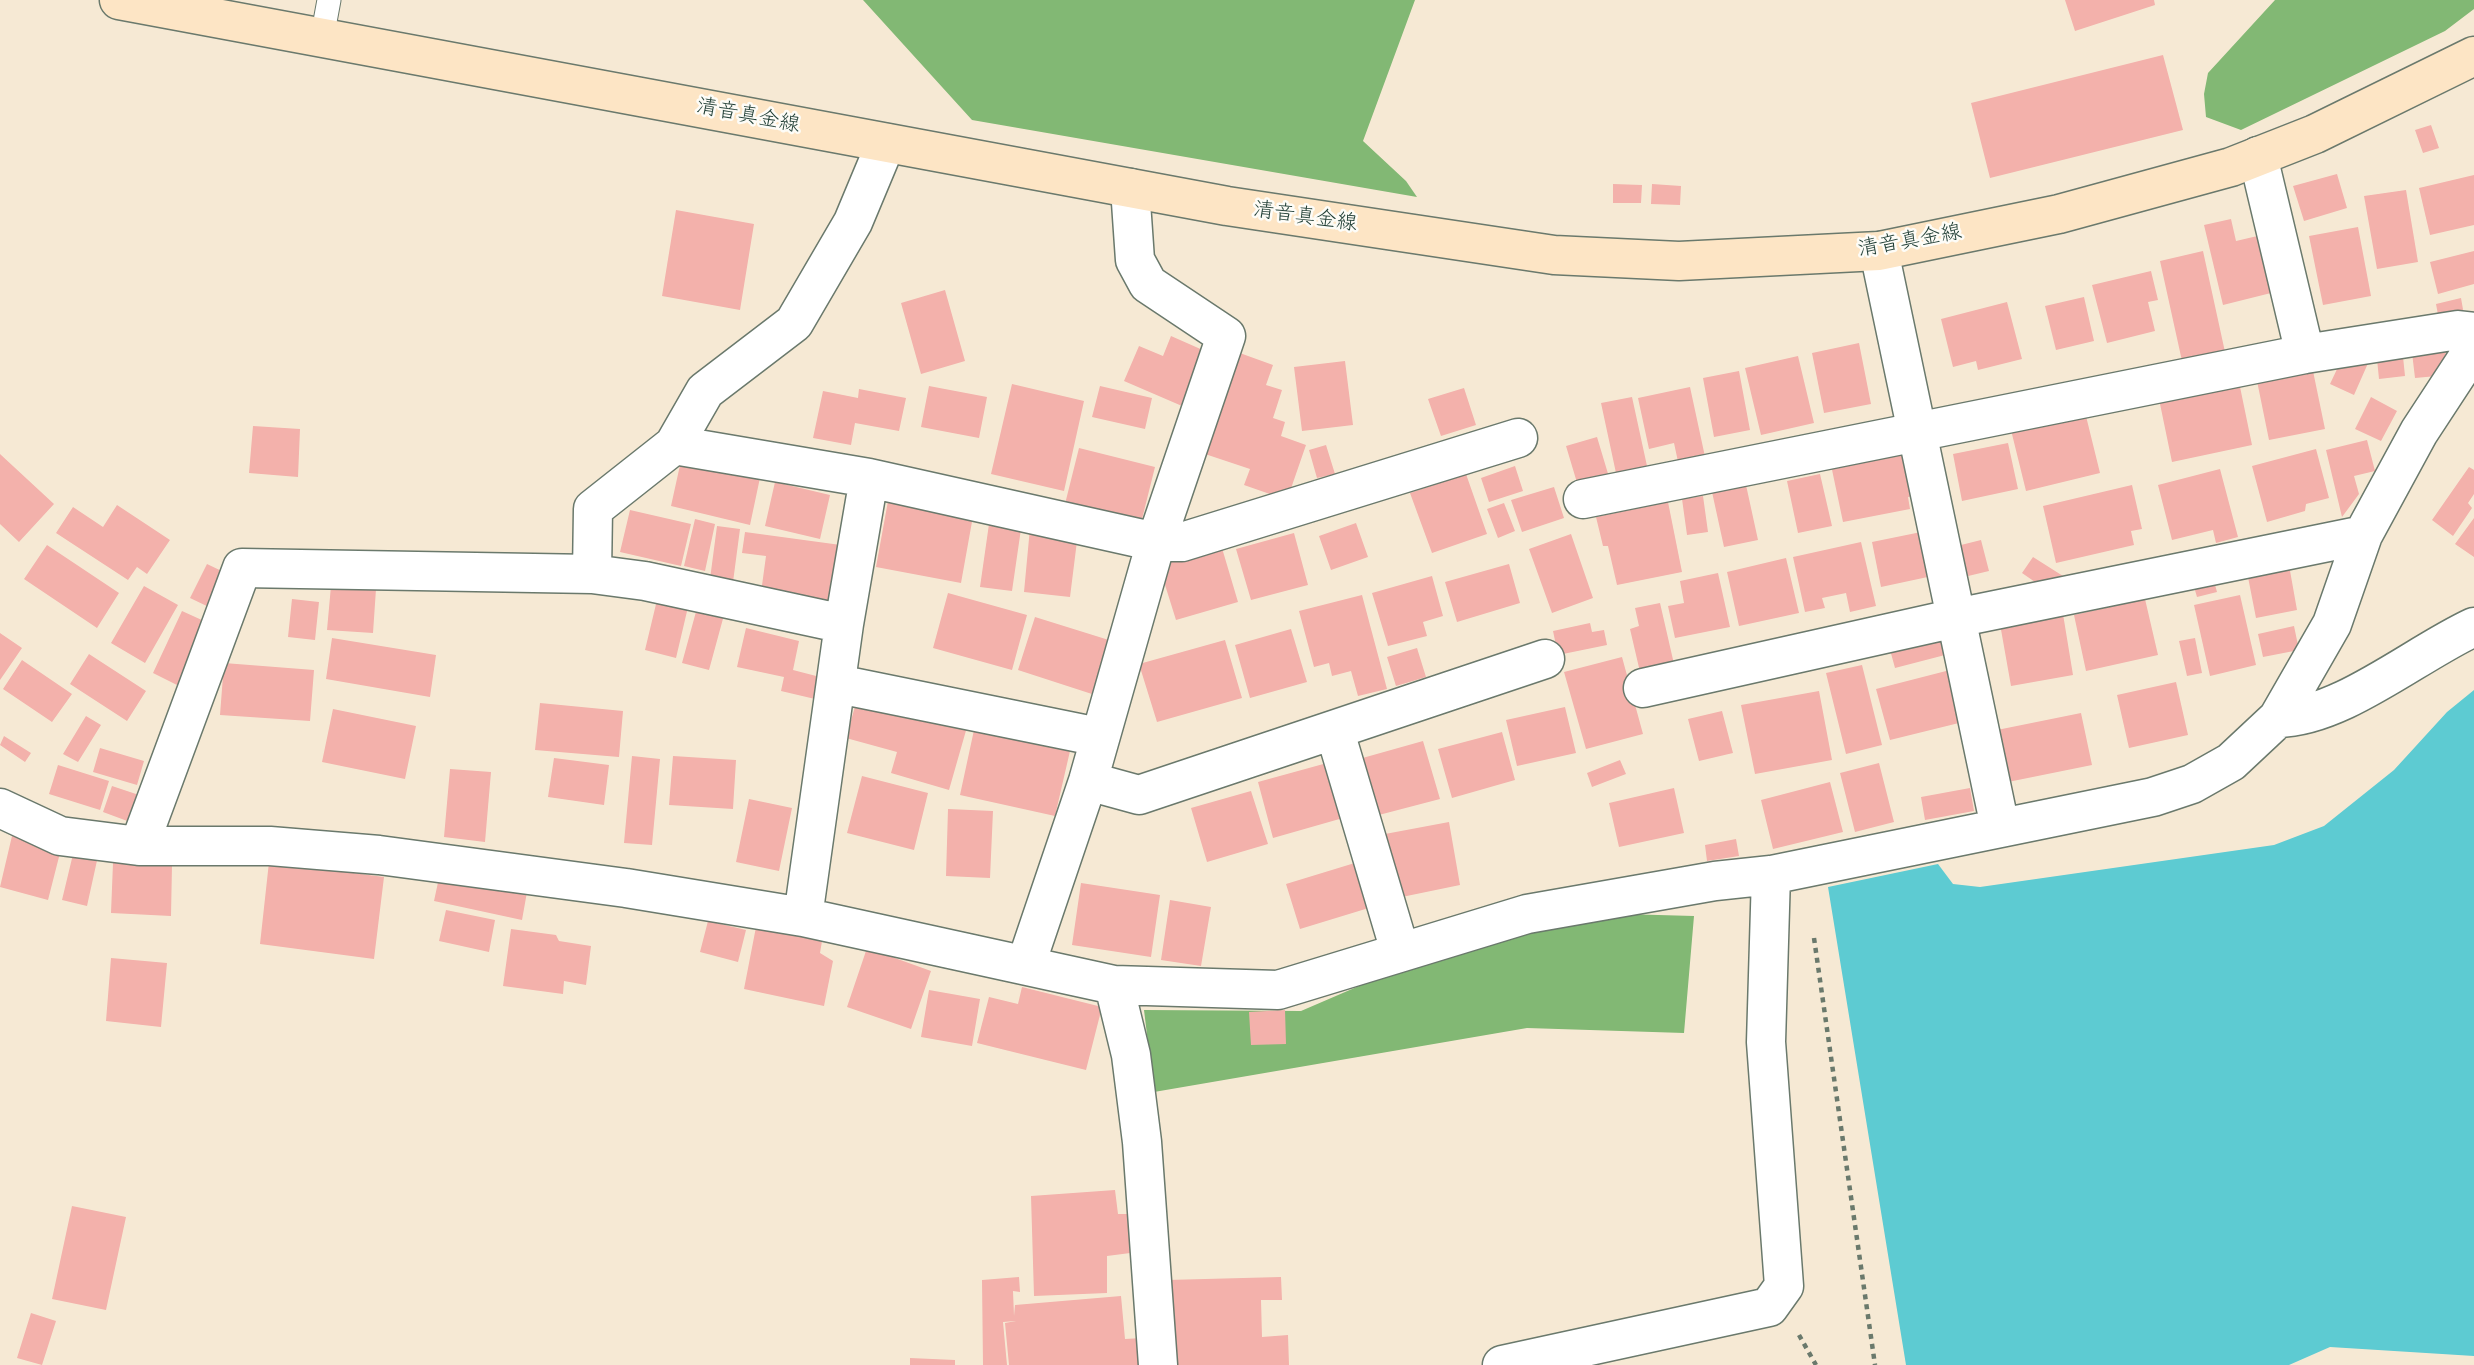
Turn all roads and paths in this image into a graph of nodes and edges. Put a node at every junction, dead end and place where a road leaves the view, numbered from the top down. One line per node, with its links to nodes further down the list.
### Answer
1 (119, 0): 3 (main road, 清音真金線)
2 (329, 0): 3 (lane)
3 (322, 38): 5 (main road, 清音真金線)
4 (2474, 56): 6 (main road, 清音真金線)
5 (886, 143): 7 (main road, 清音真金線); 14 (street)
6 (2258, 156): 8 (main road, 清音真金線); 11 (street)
7 (1129, 188): 8 (main road, 清音真金線); 18 (street)
8 (1879, 251): 12 (street)
9 (2474, 332): 11 (street)
10 (2474, 348): 17 (street)
11 (2305, 354): 12 (street)
12 (1917, 431): 16 (street); 20 (street)
13 (1518, 438): 18 (street)
14 (674, 445): 15 (street); 19 (street)
15 (869, 478): 18 (street); 21 (street)
16 (1583, 499)
17 (2363, 535): 20 (street); 26 (street)
18 (1156, 542): 28 (street)
19 (592, 574): 21 (street); 32 (street)
20 (1956, 618): 25 (street); 31 (street)
21 (844, 624): 24 (street)
22 (2474, 628): 26 (street)
23 (1545, 659): 27 (street)
24 (838, 684): 28 (street); 34 (street)
25 (1643, 688)
26 (2278, 718): 31 (street)
27 (1335, 732): 29 (street); 36 (street)
28 (1099, 737): 29 (street)
29 (1087, 781): 37 (street)
30 (0, 808): 32 (street)
31 (2000, 828): 33 (street)
32 (139, 846): 34 (street)
33 (1771, 875): 36 (street); 41 (street)
34 (803, 917): 37 (street)
35 (1813, 937): 43 (path)
36 (1400, 951): 38 (street)
37 (1026, 964): 38 (street)
38 (1114, 985): 40 (street)
39 (1794, 1326): 42 (path)
40 (1158, 1365)
41 (1502, 1365)
42 (1816, 1365)
43 (1875, 1365)

